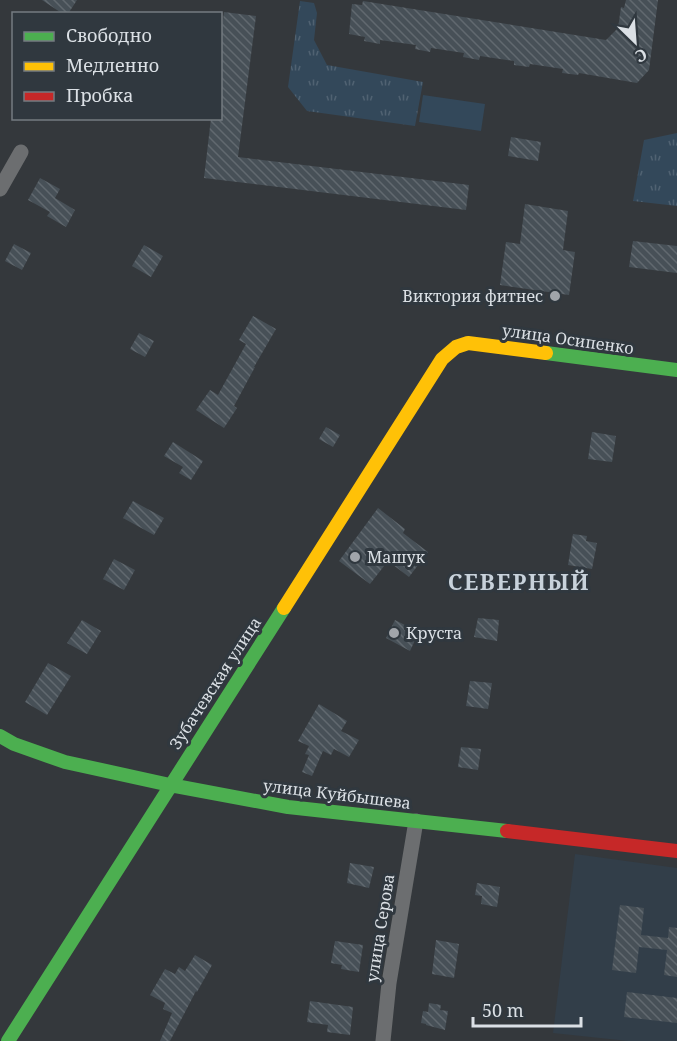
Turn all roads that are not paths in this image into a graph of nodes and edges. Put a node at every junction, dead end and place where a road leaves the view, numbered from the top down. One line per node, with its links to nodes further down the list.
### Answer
1 (21, 152): 2 (street)
2 (0, 189)
3 (454, 347): 4 (street, улица Осипенко); 6 (street, Зубачевская улица)
4 (677, 370)
5 (0, 736): 6 (street, улица Куйбышева)
6 (170, 785): 7 (street, улица Куйбышева); 9 (street, Зубачевская улица)
7 (416, 821): 8 (street, улица Куйбышева); 10 (street, улица Серова)
8 (677, 851)
9 (8, 1041)
10 (383, 1041)

